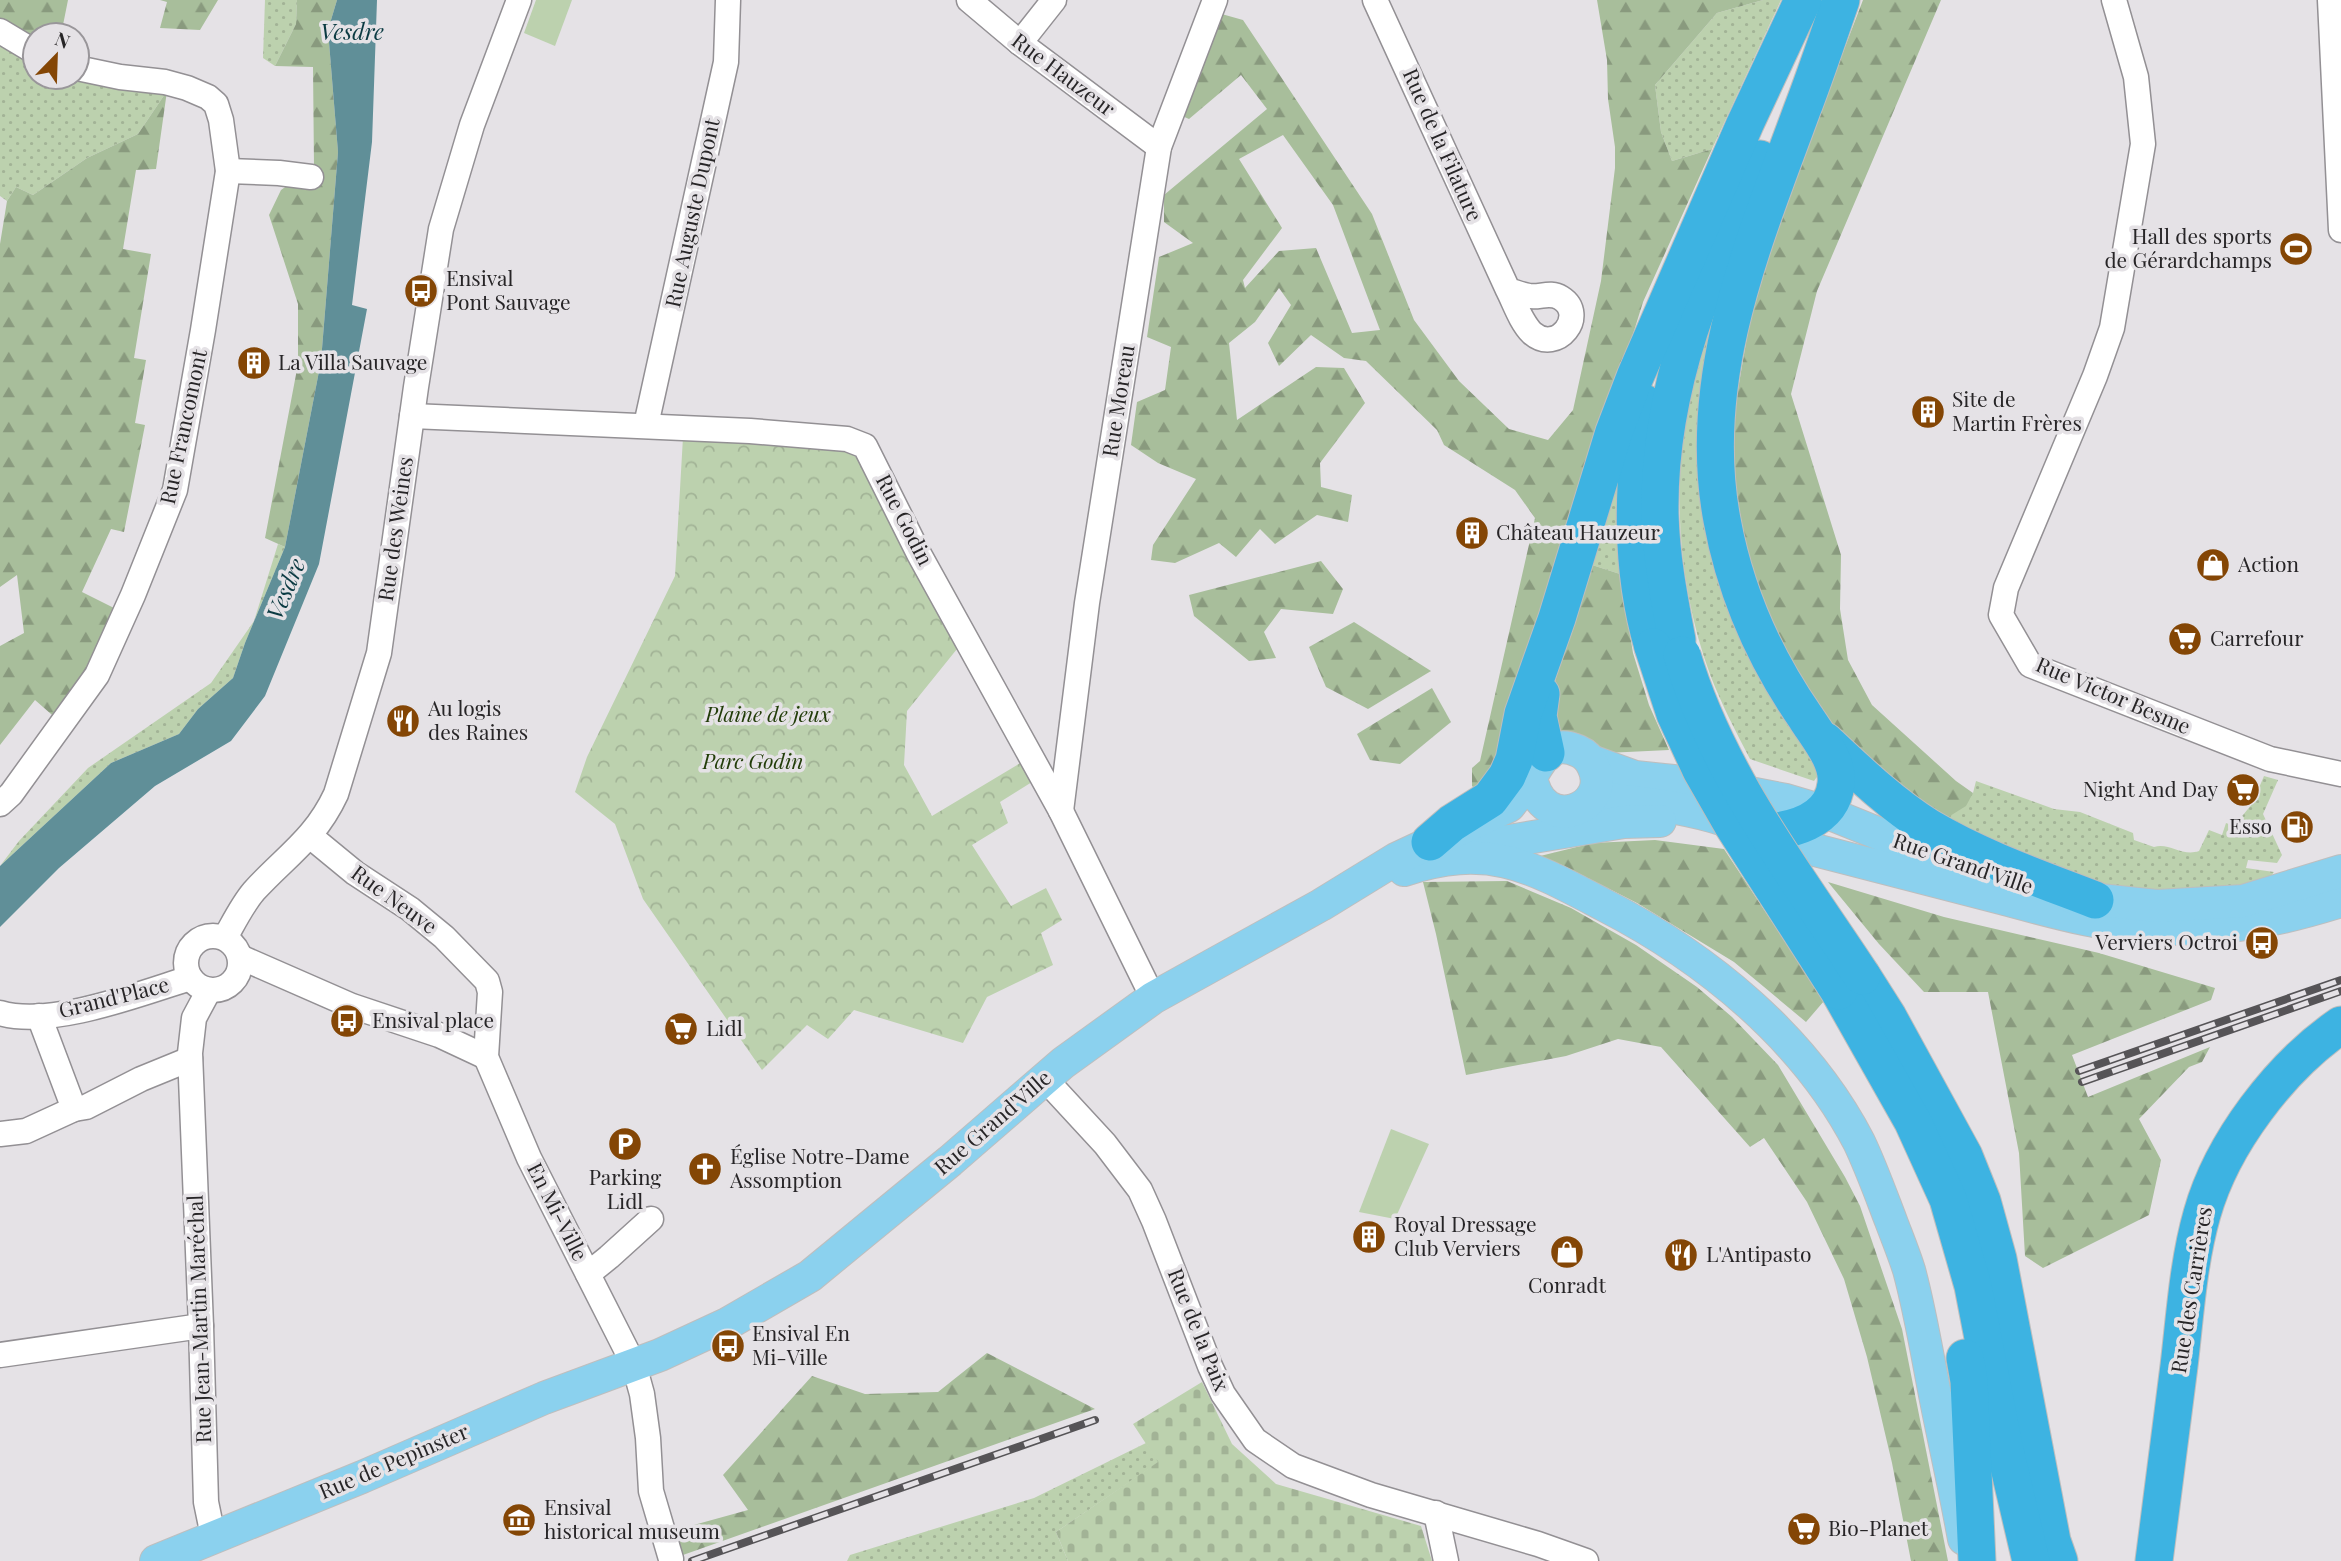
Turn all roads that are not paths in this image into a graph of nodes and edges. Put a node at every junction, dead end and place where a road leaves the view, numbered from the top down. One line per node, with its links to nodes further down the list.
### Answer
1 (519, 0): 22 (street, Rue des Weines)
2 (728, 0): 23 (street, Rue Auguste Dupont)
3 (969, 0): 13 (street, Rue Hauzeur)
4 (1054, 0): 13 (street)
5 (1215, 0): 16 (street, Rue Moreau)
6 (1376, 0): 20 (street, Rue de la Filature)
7 (1803, 0): 21 (highway)
8 (1834, 0): 25 (highway)
9 (1841, 0): 26 (highway)
10 (2114, 0): 29 (street, Rue Victor Besme)
11 (2330, 0): 19 (street)
12 (0, 32): 14 (street)
13 (1020, 43): 16 (street, Rue Hauzeur)
14 (21, 44)
15 (91, 71): 17 (street, Rue Francomont)
16 (1159, 147): 33 (street, Rue Moreau)
17 (228, 171): 18 (street); 31 (street, Rue Francomont)
18 (311, 177)
19 (2341, 230)
20 (1508, 290)
21 (1661, 320): 24 (highway); 25 (highway)
22 (412, 416): 23 (street, Rue Godin); 35 (street, Rue des Weines)
23 (646, 425): 33 (street, Rue Godin)
24 (1557, 618): 28 (highway); 37 (highway)
25 (1665, 643): 47 (highway, bridge)
26 (1814, 730): 34 (highway); 40 (highway)
27 (1591, 761): 28 (main road, Rue Grand'Ville); 30 (main road); 34 (main road, Rue Grand'Ville)
28 (1539, 765): 32 (main road); 37 (main road, Rue Grand'Ville)
29 (2341, 774)
30 (1592, 797): 32 (main road, Rue Grand'Ville); 36 (main road, Rue Grand'Ville)
31 (0, 804)
32 (1550, 810): 37 (main road, Rue Grand'Ville)
33 (1061, 811): 48 (street, Rue Godin)
34 (1824, 811): 36 (highway); 40 (main road, Rue Grand'Ville)
35 (310, 836): 43 (street); 45 (street, Rue Neuve)
36 (1774, 839): 37 (main road); 41 (main road, Rue Grand'Ville)
37 (1433, 847): 39 (main road, Rue Grand'Ville); 42 (main road, Rue Grand'Ville)
38 (2341, 871): 40 (main road, Rue Grand'Ville)
39 (1380, 879): 42 (main road, Rue Grand'Ville); 70 (main road)
40 (2095, 900)
41 (2341, 901)
42 (1321, 905): 48 (main road, Rue Grand'Ville)
43 (225, 938): 44 (street); 46 (street, Grand'Place)
44 (240, 957): 46 (street, Grand'Place); 52 (street)
45 (475, 967): 52 (street, En Mi-Ville)
46 (199, 984): 50 (street, Grand'Place); 53 (street, Grand'Place)
47 (1850, 984): 57 (highway); 73 (highway)
48 (1153, 998): 54 (main road, Rue Grand'Ville)
49 (0, 1014): 50 (street, Grand'Place)
50 (39, 1016): 56 (street, Grand'Place)
51 (2341, 1026): 74 (highway, Rue des Carrières)
52 (486, 1056): 60 (street, En Mi-Ville)
53 (190, 1059): 55 (street, Grand'Place); 56 (street)
54 (1045, 1079): 63 (main road, Rue Grand'Ville); 64 (street, Rue de la Paix)
55 (191, 1101): 61 (street, Rue Jean-Martin Maréchal)
56 (74, 1109): 58 (street)
57 (1913, 1122): 71 (highway); 72 (highway)
58 (0, 1134)
59 (650, 1219): 60 (street)
60 (588, 1274): 63 (street, En Mi-Ville)
61 (201, 1326): 62 (street); 65 (street, Rue Jean-Martin Maréchal)
62 (0, 1355)
63 (634, 1365): 65 (main road, Rue de Pepinster); 66 (street, En Mi-Ville)
64 (1425, 1510): 68 (street); 69 (street, Rue de la Paix)
65 (213, 1536): 67 (main road, Rue de Pepinster)
66 (671, 1559)
67 (156, 1561)
68 (1446, 1561)
69 (1586, 1561)
70 (1968, 1561)
71 (1977, 1561)
72 (2031, 1561)
73 (2059, 1561)
74 (2154, 1561)

